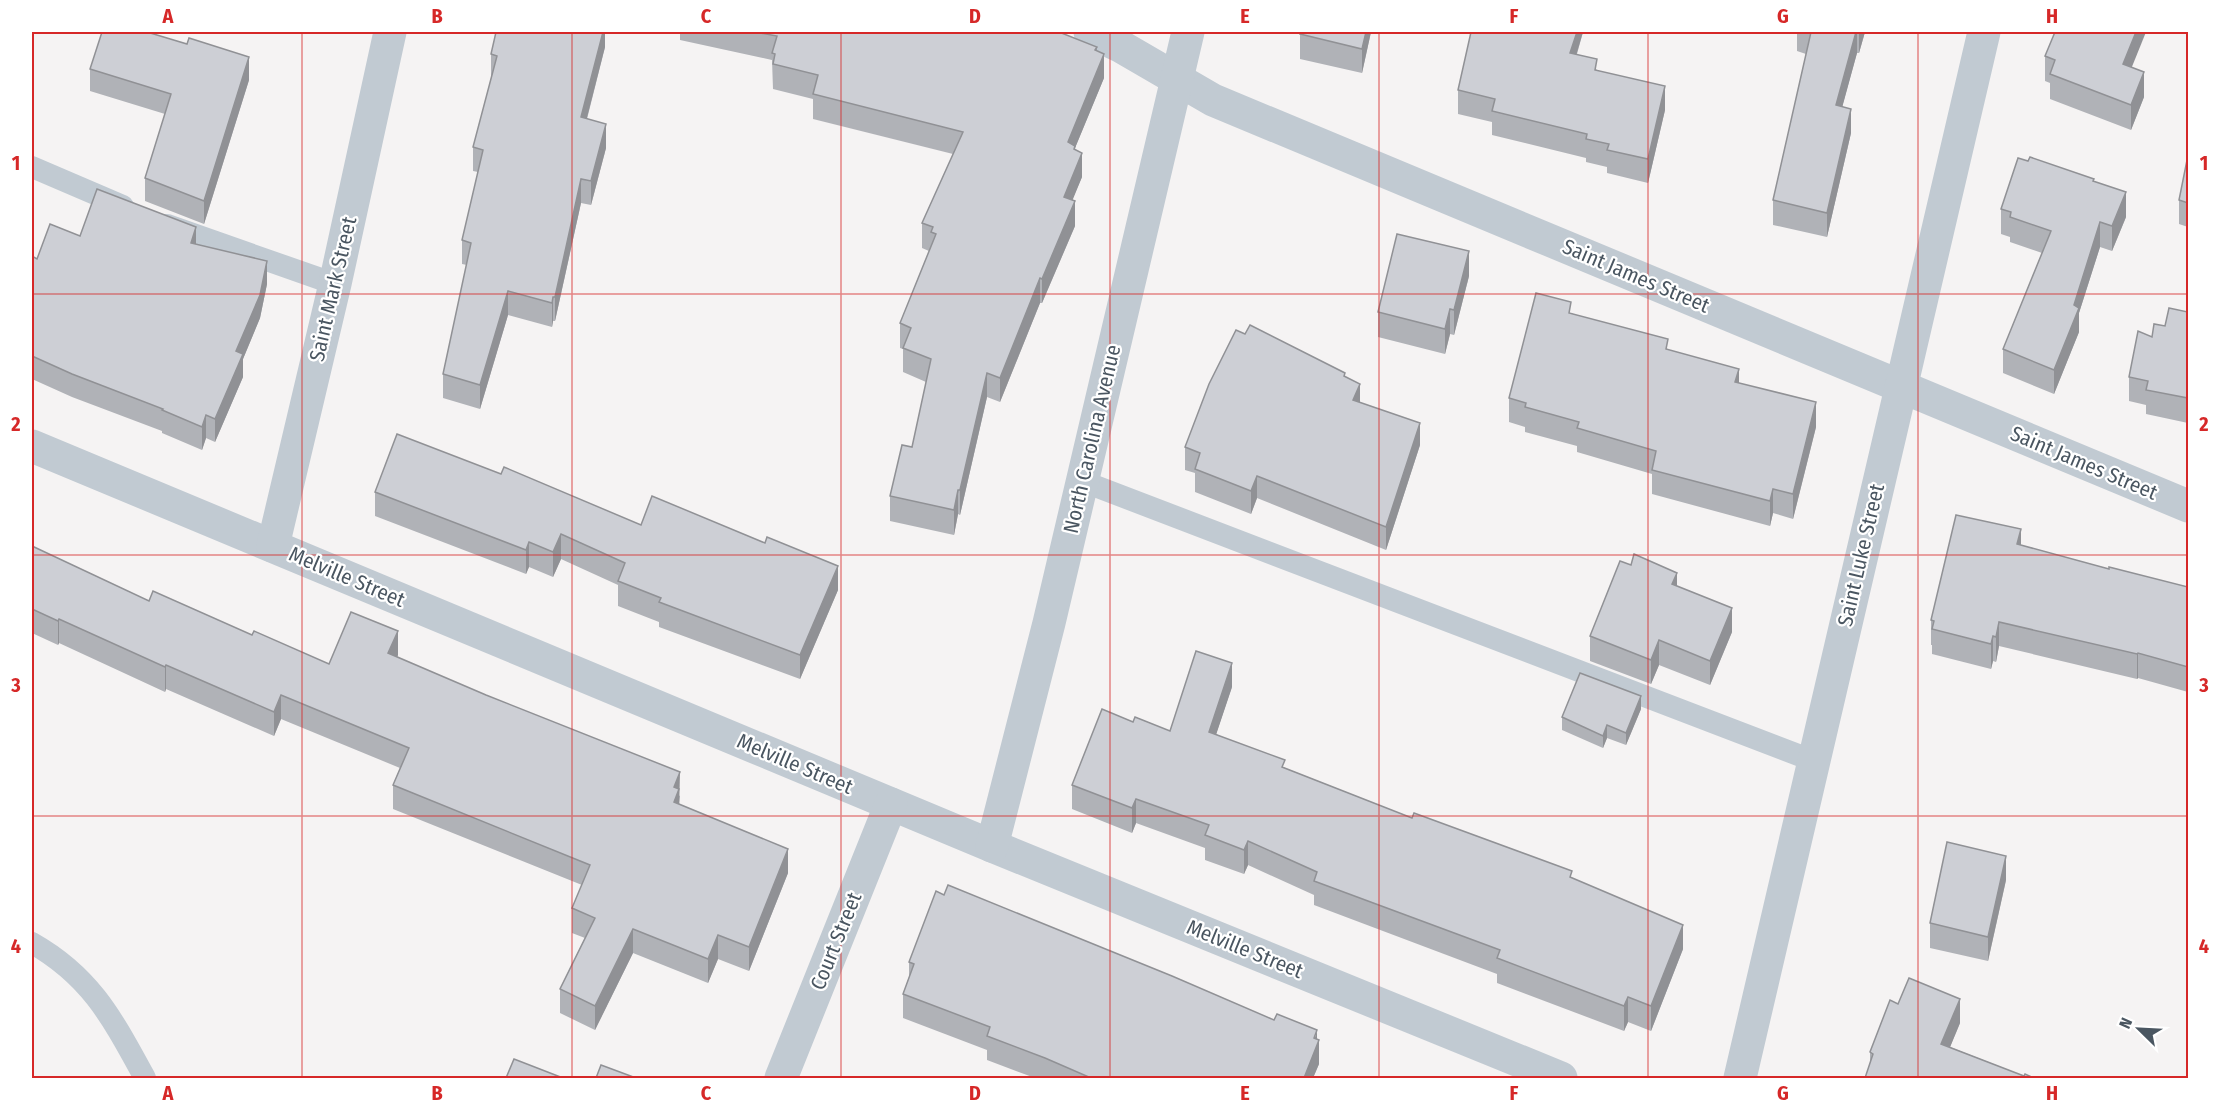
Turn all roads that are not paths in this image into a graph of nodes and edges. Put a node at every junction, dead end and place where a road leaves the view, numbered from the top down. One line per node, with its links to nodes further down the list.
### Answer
1 (390, 32): 7 (street, Saint Mark Street)
2 (1090, 32): 5 (street, Saint James Street)
3 (1188, 32): 5 (street, North Carolina Avenue)
4 (1984, 32): 8 (street, Saint Luke Street)
5 (1177, 80): 8 (street, Saint James Street); 10 (street, North Carolina Avenue)
6 (32, 167): 7 (lane)
7 (335, 284): 12 (street, Saint Mark Street)
8 (1900, 386): 11 (street, Saint James Street); 13 (street, Saint Luke Street)
9 (32, 446): 12 (street, Melville Street)
10 (1082, 480): 13 (lane); 15 (street, North Carolina Avenue)
11 (2188, 506)
12 (273, 546): 14 (street, Melville Street)
13 (1814, 761): 20 (street, Saint Luke Street)
14 (891, 804): 15 (street, Melville Street); 18 (street, Court Street)
15 (992, 846): 19 (street, Melville Street)
16 (32, 943): 17 (lane)
17 (145, 1078)
18 (782, 1078)
19 (1561, 1078)
20 (1740, 1078)

